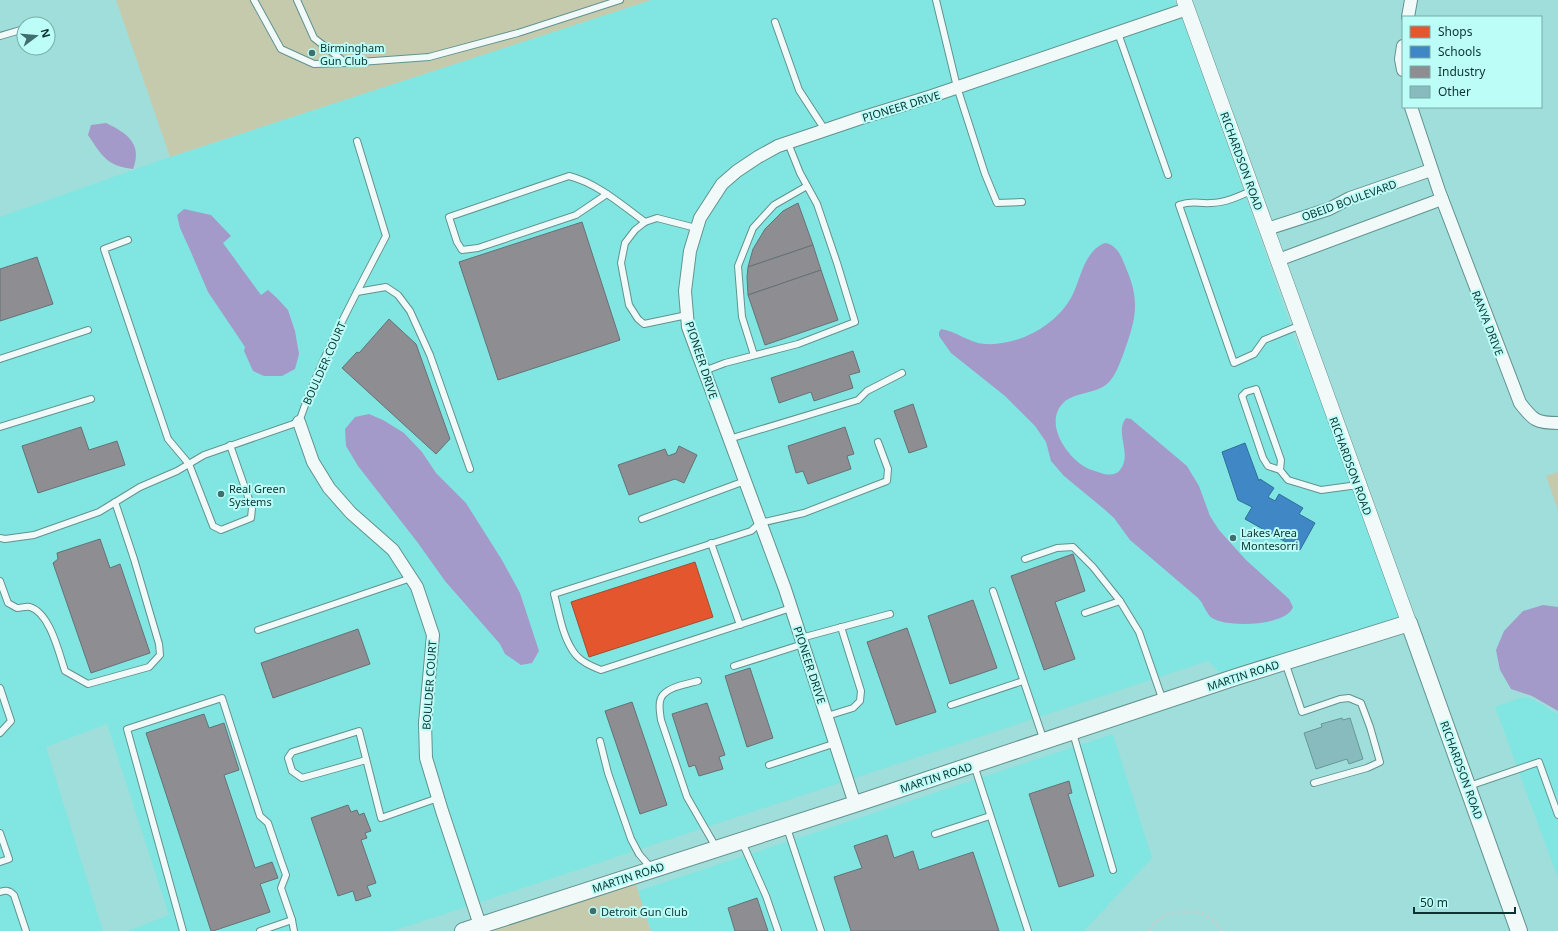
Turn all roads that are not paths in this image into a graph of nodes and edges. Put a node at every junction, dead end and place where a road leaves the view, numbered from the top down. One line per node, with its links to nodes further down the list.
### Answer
1 (254, 0): 13 (lane)
2 (297, 0): 13 (lane)
3 (620, 0): 13 (lane)
4 (936, 0): 15 (lane)
5 (1411, 0): 7 (street)
6 (1186, 4): 10 (street, PIONEER DRIVE); 23 (street, RICHARDSON ROAD)
7 (1408, 16)
8 (775, 22): 17 (lane)
9 (16, 31): 11 (lane)
10 (1118, 33): 15 (street, PIONEER DRIVE); 21 (lane)
11 (0, 36)
12 (1402, 52): 14 (street)
13 (346, 63)
14 (1402, 64)
15 (957, 87): 17 (street, PIONEER DRIVE); 26 (lane)
16 (1411, 108): 20 (street, RANYA DRIVE)
17 (825, 130): 19 (street, PIONEER DRIVE)
18 (357, 141): 32 (lane, BOULDER COURT)
19 (788, 143): 22 (lane); 28 (street, PIONEER DRIVE)
20 (1431, 170): 25 (street, RANYA DRIVE); 29 (street, OBEID BOULEVARD)
21 (1168, 175)
22 (807, 186): 36 (lane); 36 (lane)
23 (1253, 190): 29 (street, RICHARDSON ROAD); 34 (lane)
24 (607, 194): 24 (lane); 27 (lane)
25 (1442, 199): 31 (street); 42 (street, RANYA DRIVE)
26 (1022, 202)
27 (645, 222): 28 (lane); 33 (lane)
28 (696, 228): 33 (street, PIONEER DRIVE)
29 (1267, 229): 31 (street, RICHARDSON ROAD)
30 (128, 240): 47 (lane)
31 (1278, 260): 34 (street, RICHARDSON ROAD)
32 (357, 292): 41 (lane, BOULDER COURT); 48 (lane)
33 (687, 315): 38 (street, PIONEER DRIVE)
34 (1301, 325): 51 (street, RICHARDSON ROAD)
35 (88, 330): 37 (lane)
36 (754, 355): 38 (lane)
37 (0, 359)
38 (704, 371): 44 (street, PIONEER DRIVE)
39 (902, 373): 44 (lane)
40 (91, 399): 43 (lane)
41 (299, 422): 46 (lane); 58 (street, BOULDER COURT)
42 (1558, 423)
43 (0, 427)
44 (729, 439): 50 (street, PIONEER DRIVE)
45 (878, 442): 54 (lane)
46 (230, 445): 47 (lane); 47 (lane)
47 (189, 464): 52 (lane)
48 (470, 469)
49 (1280, 470): 49 (lane); 51 (lane)
50 (744, 481): 53 (lane); 54 (street, PIONEER DRIVE)
51 (1358, 485): 65 (street, RICHARDSON ROAD)
52 (115, 502): 55 (lane); 59 (lane)
53 (642, 519)
54 (760, 523): 56 (lane); 62 (street, PIONEER DRIVE)
55 (0, 538)
56 (711, 543): 66 (lane); 66 (lane)
57 (1025, 559): 61 (lane)
58 (411, 578): 68 (lane); 88 (street, BOULDER COURT)
59 (0, 581)
60 (993, 591): 73 (lane)
61 (1120, 601): 63 (lane); 75 (lane)
62 (791, 608): 66 (lane); 69 (street, PIONEER DRIVE)
63 (1085, 613)
64 (890, 614): 67 (lane)
65 (1409, 623): 70 (main road, MARTIN ROAD); 87 (main road, RICHARDSON ROAD)
66 (740, 625)
67 (841, 627): 69 (lane); 77 (lane)
68 (258, 630)
69 (802, 641): 71 (lane); 77 (street, PIONEER DRIVE)
70 (1285, 662): 75 (main road, MARTIN ROAD); 86 (lane)
71 (734, 666)
72 (698, 681): 96 (lane)
73 (1023, 681): 76 (lane); 81 (lane)
74 (0, 688): 79 (lane)
75 (1163, 701): 78 (main road, MARTIN ROAD)
76 (951, 705)
77 (827, 716): 82 (street, PIONEER DRIVE)
78 (1073, 731): 81 (main road, MARTIN ROAD); 99 (lane)
79 (0, 733)
80 (600, 741): 98 (lane)
81 (1044, 741): 84 (main road, MARTIN ROAD)
82 (836, 743): 85 (lane); 89 (street, PIONEER DRIVE)
83 (366, 760): 83 (lane); 88 (lane)
84 (973, 764): 89 (main road, MARTIN ROAD); 91 (lane)
85 (769, 765)
86 (1314, 782)
87 (1468, 787): 90 (lane); 111 (main road, RICHARDSON ROAD)
88 (438, 798): 102 (street, BOULDER COURT)
89 (856, 804): 92 (main road, MARTIN ROAD)
90 (1558, 815)
91 (990, 816): 94 (lane); 110 (lane)
92 (786, 826): 95 (main road, MARTIN ROAD); 109 (lane)
93 (0, 833): 97 (lane)
94 (935, 834)
95 (741, 840): 96 (main road, MARTIN ROAD); 108 (lane)
96 (717, 849): 98 (main road, MARTIN ROAD)
97 (0, 862)
98 (652, 869): 102 (main road, MARTIN ROAD)
99 (1113, 870)
100 (0, 892): 103 (lane)
101 (292, 920): 104 (lane); 105 (lane); 106 (lane)
102 (480, 925): 107 (main road, MARTIN ROAD)
103 (26, 931)
104 (184, 931)
105 (260, 931)
106 (294, 931)
107 (463, 931)
108 (778, 931)
109 (821, 931)
110 (1028, 931)
111 (1519, 931)

